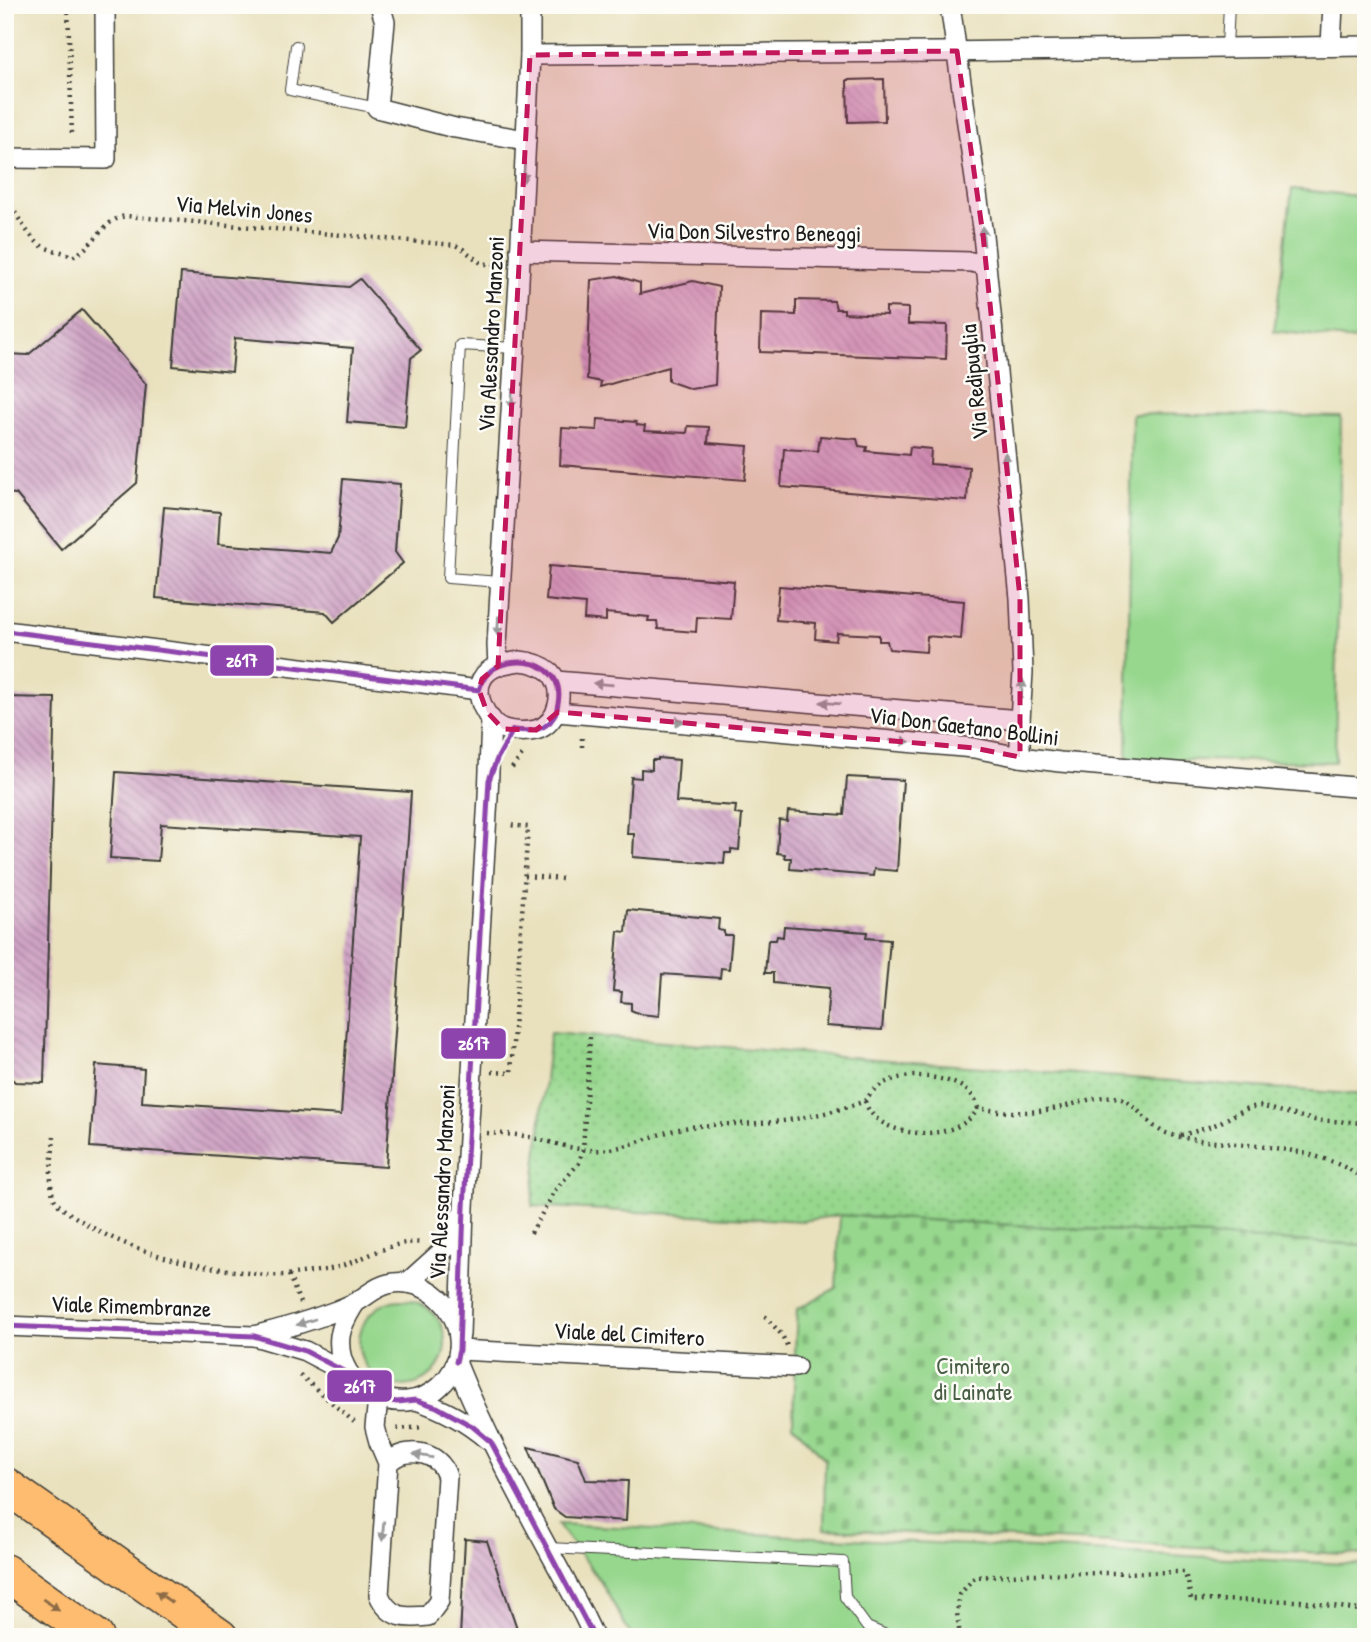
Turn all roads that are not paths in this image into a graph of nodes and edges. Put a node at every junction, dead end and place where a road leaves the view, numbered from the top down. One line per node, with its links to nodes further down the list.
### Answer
1 (105, 5): 15 (street)
2 (380, 5): 13 (street)
3 (530, 5): 12 (street, Via Alessandro Manzoni)
4 (950, 5): 11 (street, Via Redipuglia)
5 (1229, 5): 10 (lane)
6 (1333, 5): 8 (street)
7 (296, 46): 13 (lane)
8 (1331, 46): 9 (street); 10 (street)
9 (1366, 46)
10 (1227, 47): 11 (street)
11 (957, 51): 12 (street); 17 (street, Via Redipuglia, one-way to 11)
12 (530, 55): 14 (street, Via Alessandro Manzoni)
13 (377, 108): 14 (street)
14 (526, 140): 16 (street, Via Alessandro Manzoni, one-way to 16)
15 (5, 158)
16 (520, 259): 17 (street, Via Don Silvestro Beneggi); 18 (street, Via Alessandro Manzoni)
17 (985, 266): 26 (street, Via Redipuglia, one-way to 17)
18 (515, 348): 19 (street, Via Alessandro Manzoni, one-way to 19); 19 (lane)
19 (500, 582): 21 (street, Via Alessandro Manzoni, one-way to 21)
20 (5, 631): 23 (street)
21 (498, 666): 22 (street); 23 (street)
22 (556, 681): 24 (street); 26 (street, Via Don Gaetano Bollini, one-way to 22)
23 (479, 690): 25 (street)
24 (557, 712): 27 (street); 28 (street, Via Don Gaetano Bollini, one-way to 28)
25 (491, 719): 27 (street); 29 (street, Via Alessandro Manzoni)
26 (1020, 720): 28 (street, Via Redipuglia)
27 (513, 730): 29 (street, Via Alessandro Manzoni)
28 (1020, 757): 30 (street, Via Don Gaetano Bollini)
29 (498, 778): 31 (street, Via Alessandro Manzoni)
30 (1366, 788)
31 (464, 1207): 32 (street); 36 (street, Via Alessandro Manzoni)
32 (407, 1283): 33 (street); 36 (street)
33 (355, 1303): 35 (street, one-way to 35); 38 (street)
34 (5, 1326): 35 (street, Viale Rimembranze)
35 (254, 1336): 38 (street)
36 (458, 1349): 37 (street, Viale del Cimitero); 40 (street); 41 (street, Via Alessandro Manzoni)
37 (796, 1367)
38 (349, 1374): 39 (street)
39 (378, 1399): 40 (street); 42 (street)
40 (416, 1401): 41 (street)
41 (491, 1442): 44 (street, Via Alessandro Manzoni)
42 (388, 1463): 42 (street, one-way to 42)
43 (5, 1485): 47 (highway, one-way to 43)
44 (548, 1548): 48 (street, Via Alessandro Manzoni); 49 (lane)
45 (5, 1573): 46 (highway, one-way to 46)
46 (96, 1637)
47 (220, 1637)
48 (594, 1637)
49 (891, 1637)

